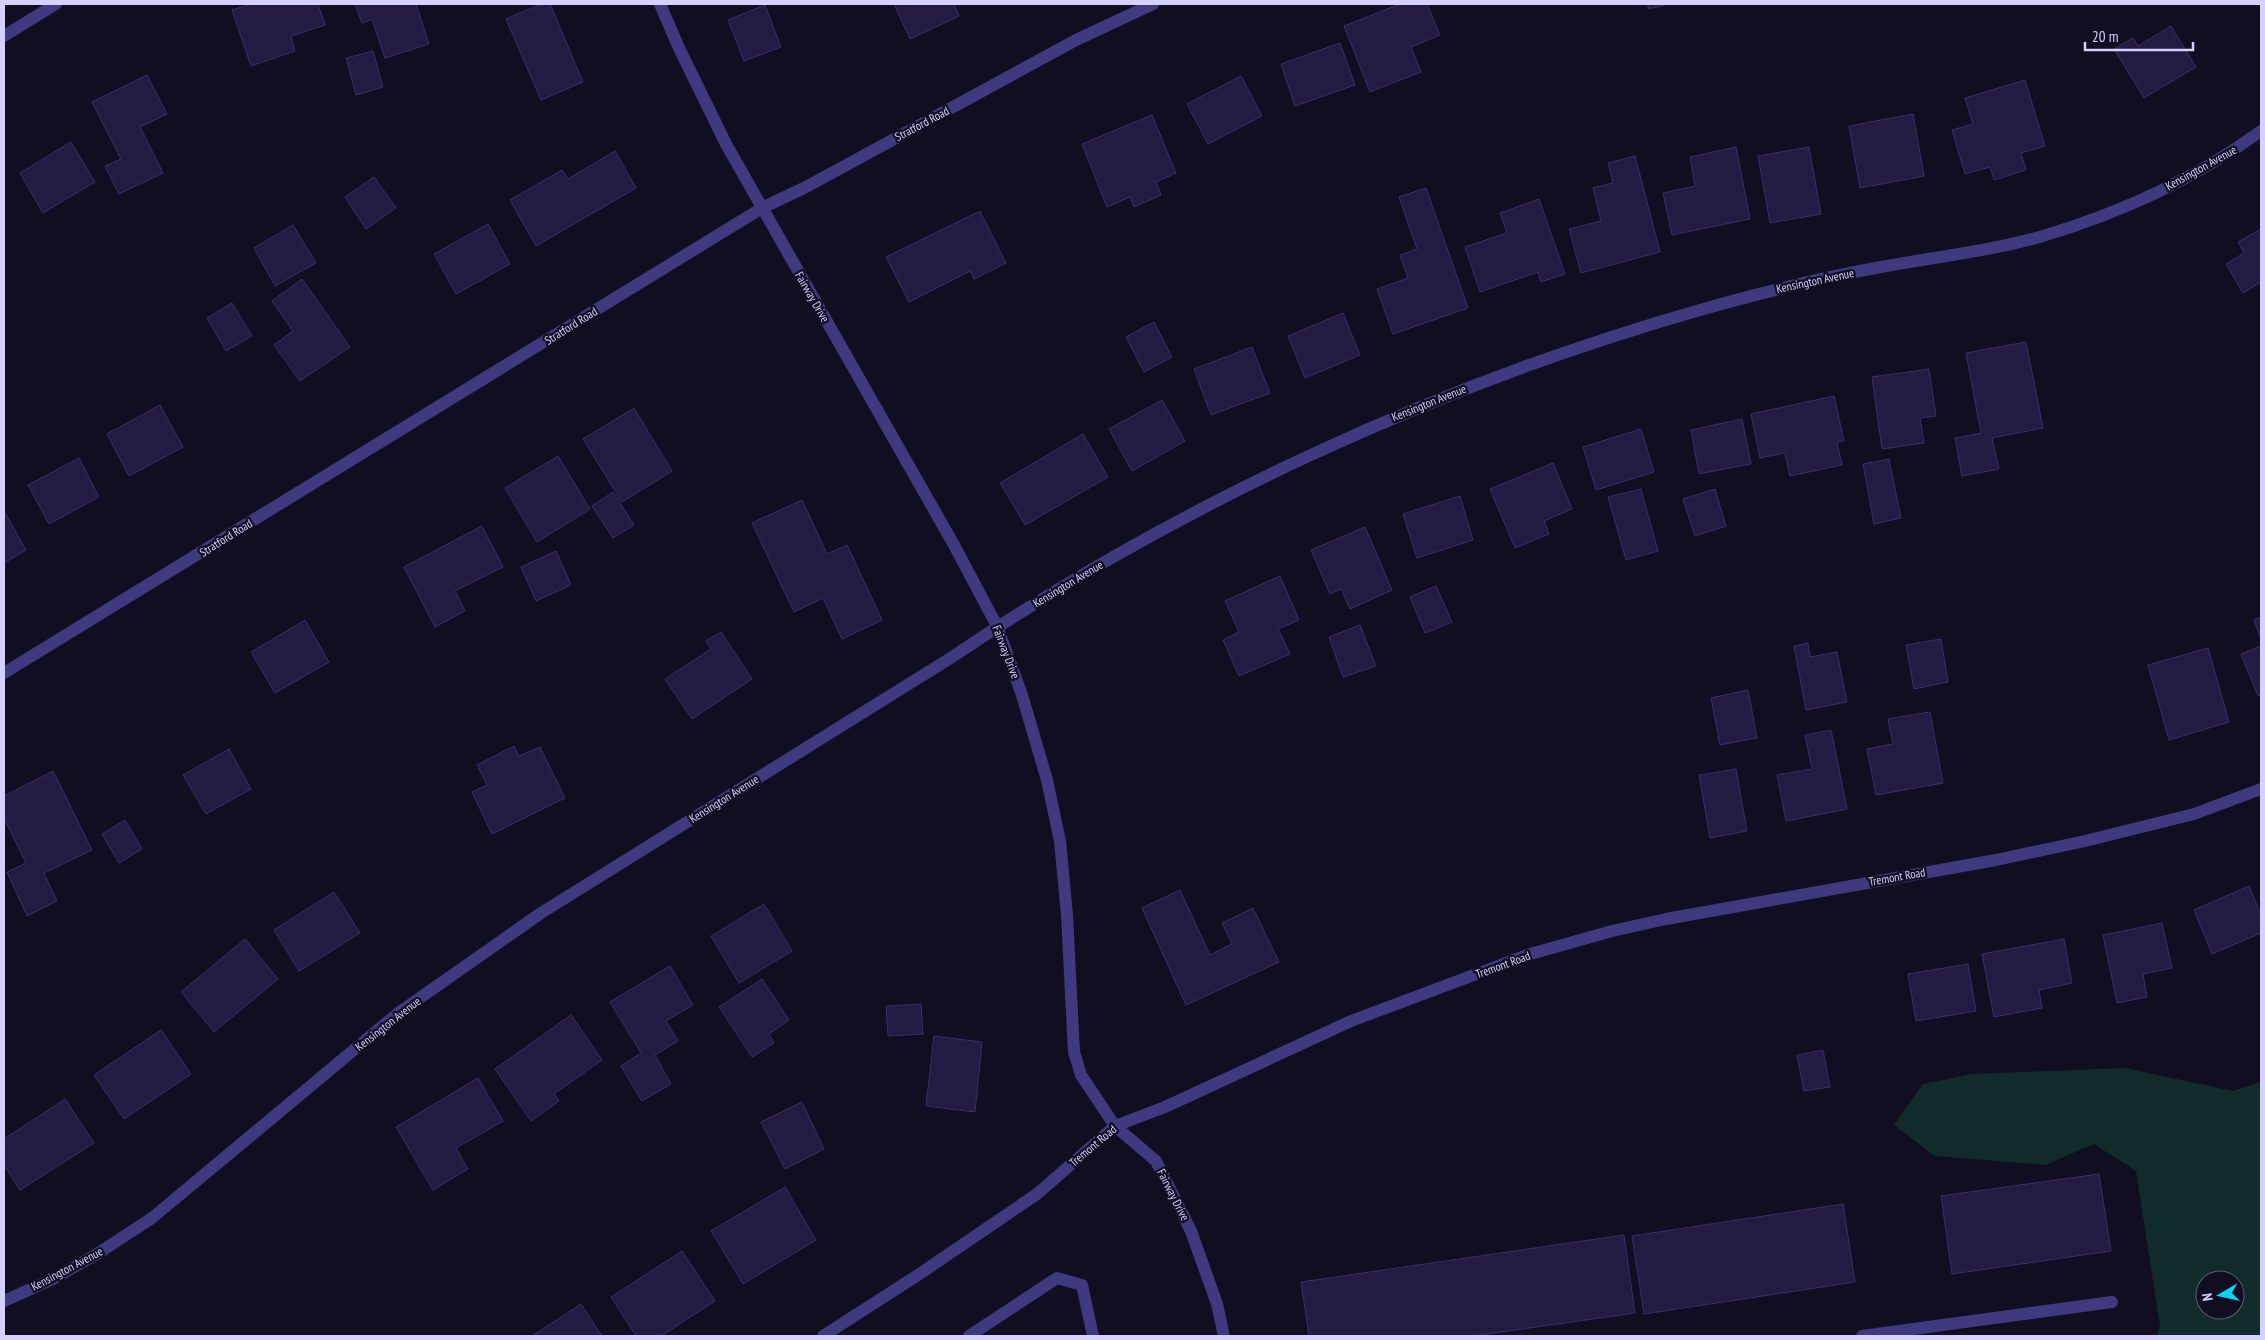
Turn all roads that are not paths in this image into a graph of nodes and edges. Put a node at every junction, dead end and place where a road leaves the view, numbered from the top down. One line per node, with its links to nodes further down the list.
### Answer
1 (56, 4): 4 (street)
2 (660, 4): 6 (street, Fairway Drive)
3 (1153, 4): 6 (street, Stratford Road)
4 (4, 36)
5 (2261, 131): 7 (street, Kensington Avenue)
6 (762, 208): 7 (street, Fairway Drive); 8 (street, Stratford Road)
7 (997, 626): 10 (street, Fairway Drive); 11 (street, Kensington Avenue)
8 (4, 673)
9 (2261, 789): 10 (street, Tremont Road)
10 (1114, 1126): 13 (street, Tremont Road); 16 (street, Fairway Drive)
11 (4, 1301)
12 (2112, 1302): 17 (street)
13 (823, 1336)
14 (969, 1336): 15 (street)
15 (1093, 1336)
16 (1224, 1336)
17 (1862, 1336)

